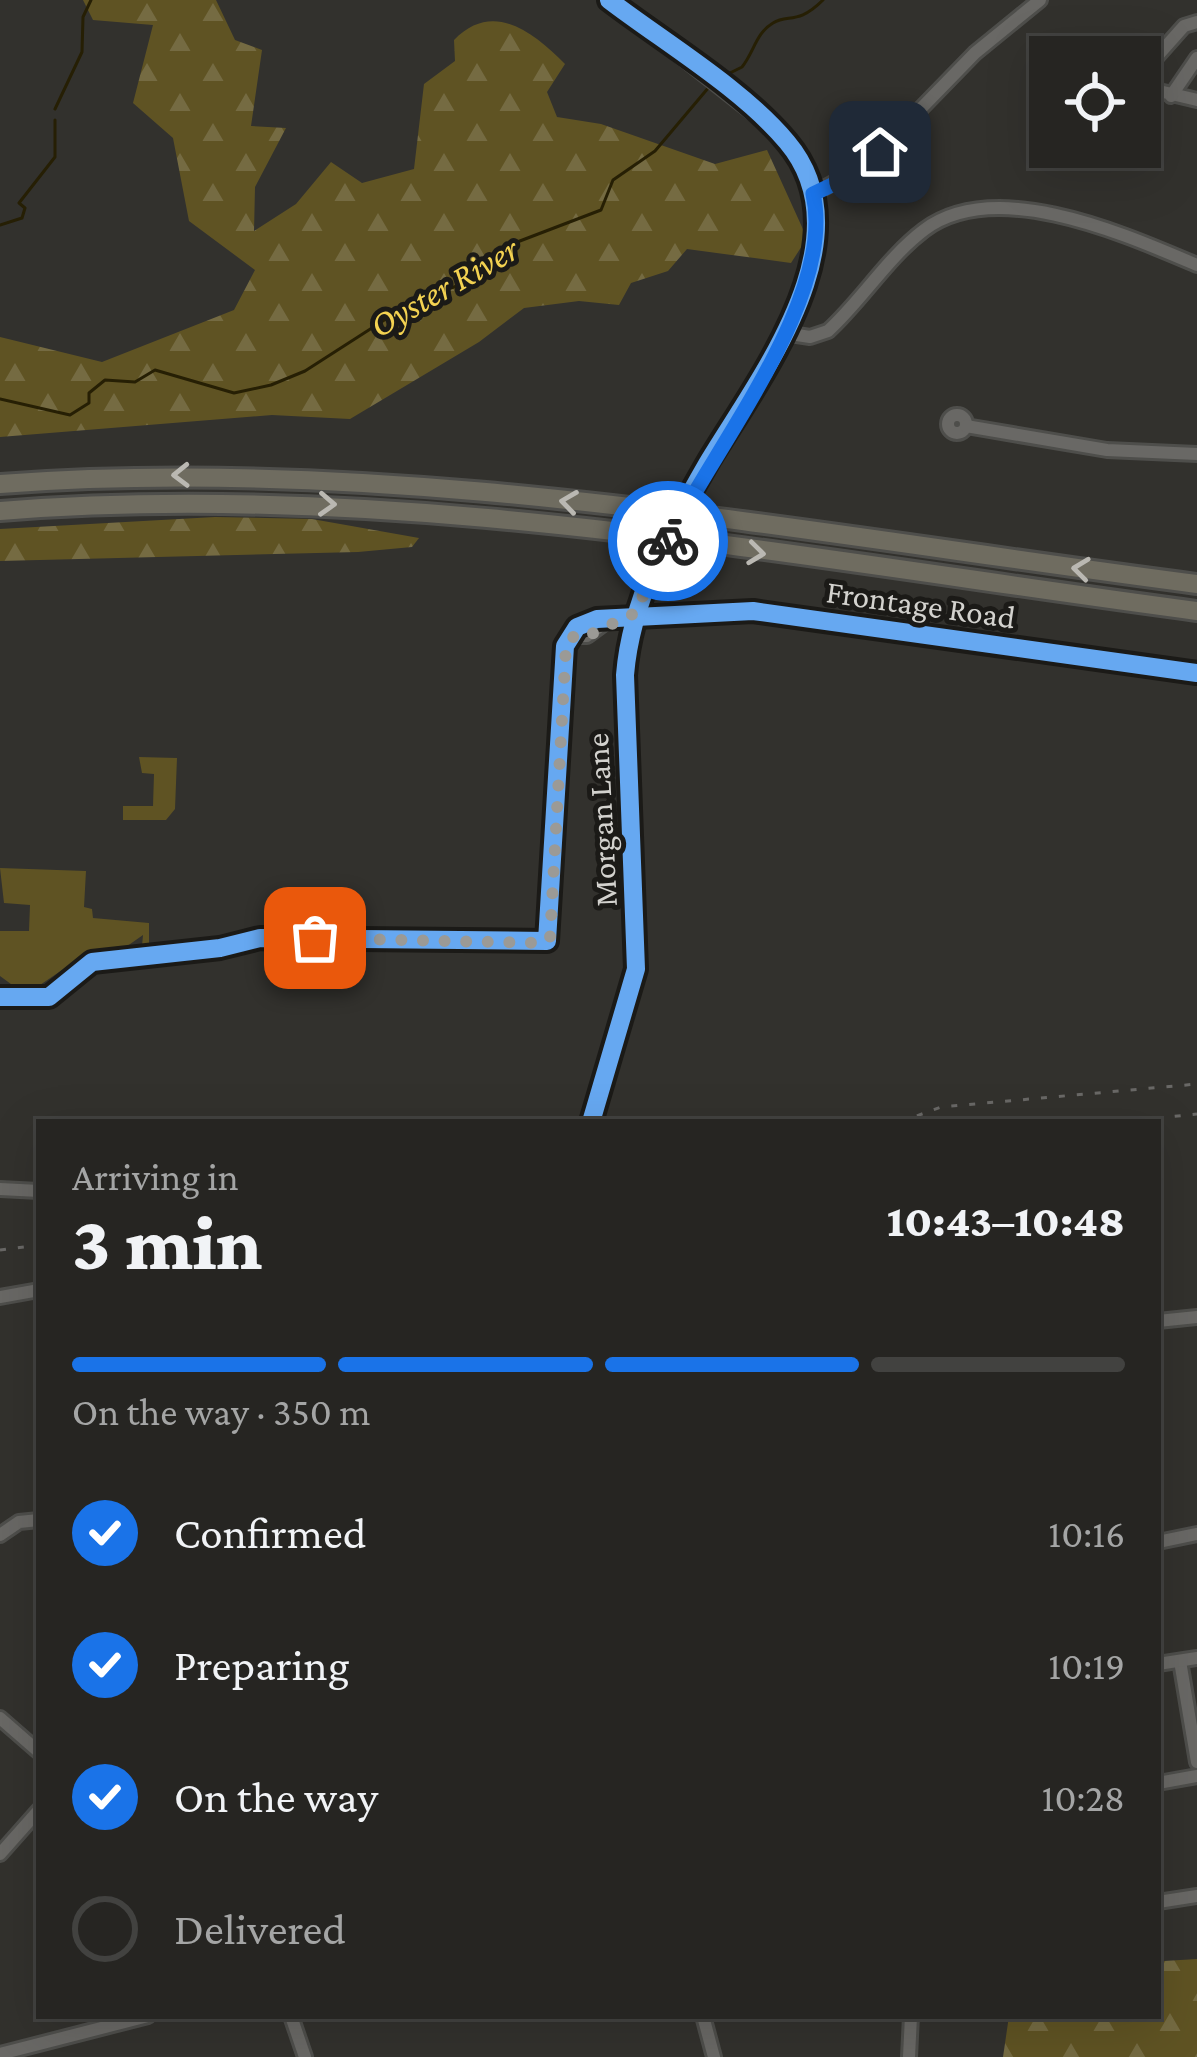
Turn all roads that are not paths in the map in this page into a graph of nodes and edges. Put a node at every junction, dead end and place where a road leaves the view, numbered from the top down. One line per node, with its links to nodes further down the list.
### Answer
1 (608, 0): 7 (street)
2 (1040, 0): 7 (street)
3 (1197, 22): 5 (street)
4 (1197, 58): 5 (street)
5 (1171, 96): 6 (street)
6 (1197, 100)
7 (813, 194): 9 (street, Morgan Lane)
8 (1197, 265): 9 (street)
9 (784, 333): 16 (street, Morgan Lane, bridge)
10 (966, 426): 11 (street)
11 (1197, 454)
12 (0, 484): 14 (highway, one-way to 12)
13 (0, 511): 15 (highway, one-way to 15)
14 (1197, 584)
15 (1197, 610)
16 (635, 613): 17 (street, Frontage Road); 18 (street, Frontage Road); 19 (street, Morgan Lane)
17 (1197, 673)
18 (0, 997)
19 (592, 1119)
20 (0, 1189): 21 (street)
21 (36, 1191)
22 (36, 1291): 23 (street)
23 (0, 1297)
24 (1197, 1317): 25 (street)
25 (1161, 1321)
26 (36, 1520): 28 (street)
27 (1197, 1534): 29 (street)
28 (0, 1535)
29 (1161, 1541)
30 (1197, 1658): 31 (street)
31 (1180, 1661): 32 (street); 35 (street)
32 (1161, 1664)
33 (0, 1718): 34 (street)
34 (36, 1749)
35 (1197, 1762)
36 (1197, 1776): 37 (street)
37 (1161, 1782)
38 (36, 1813): 39 (street)
39 (0, 1854)
40 (1197, 1896): 41 (street)
41 (1161, 1902)
42 (136, 2019): 46 (street)
43 (292, 2019): 47 (street)
44 (704, 2019): 48 (street)
45 (911, 2019): 49 (street)
46 (0, 2054)
47 (305, 2057)
48 (714, 2057)
49 (909, 2057)

